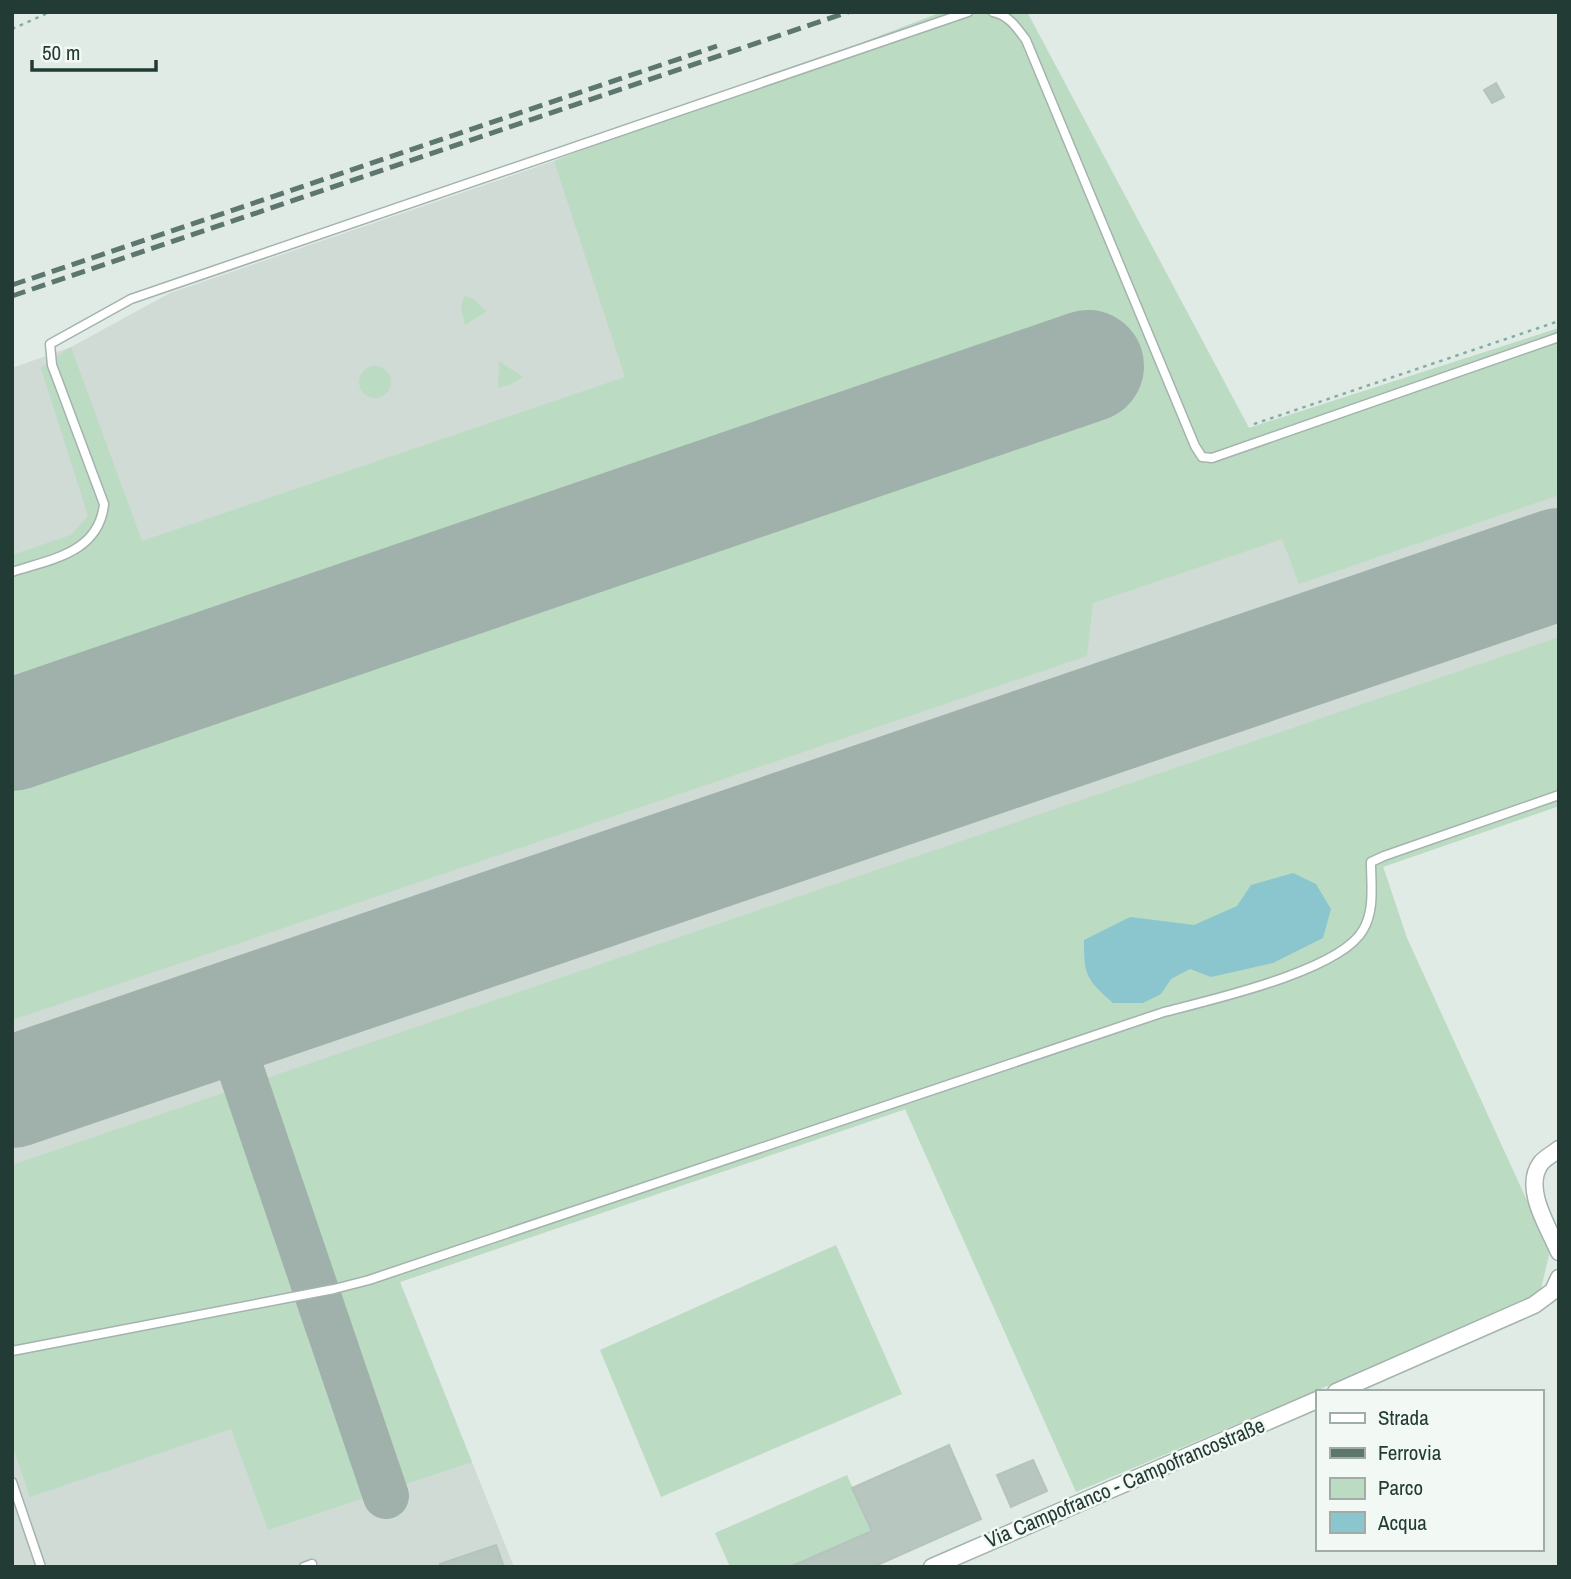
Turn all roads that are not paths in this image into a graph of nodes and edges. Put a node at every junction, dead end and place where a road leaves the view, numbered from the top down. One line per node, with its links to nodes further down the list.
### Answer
1 (968, 12): 4 (lane)
2 (993, 12): 3 (lane)
3 (1559, 337)
4 (12, 572)
5 (1559, 795): 9 (lane)
6 (1559, 1149): 7 (street)
7 (1559, 1252)
8 (1559, 1278): 10 (street)
9 (12, 1351)
10 (1341, 1390)
11 (1316, 1400): 13 (street, Via Campofranco - Campofrancostraße)
12 (12, 1482): 14 (lane)
13 (949, 1564): 15 (street, Via Campofranco - Campofrancostraße)
14 (41, 1567)
15 (932, 1567)

